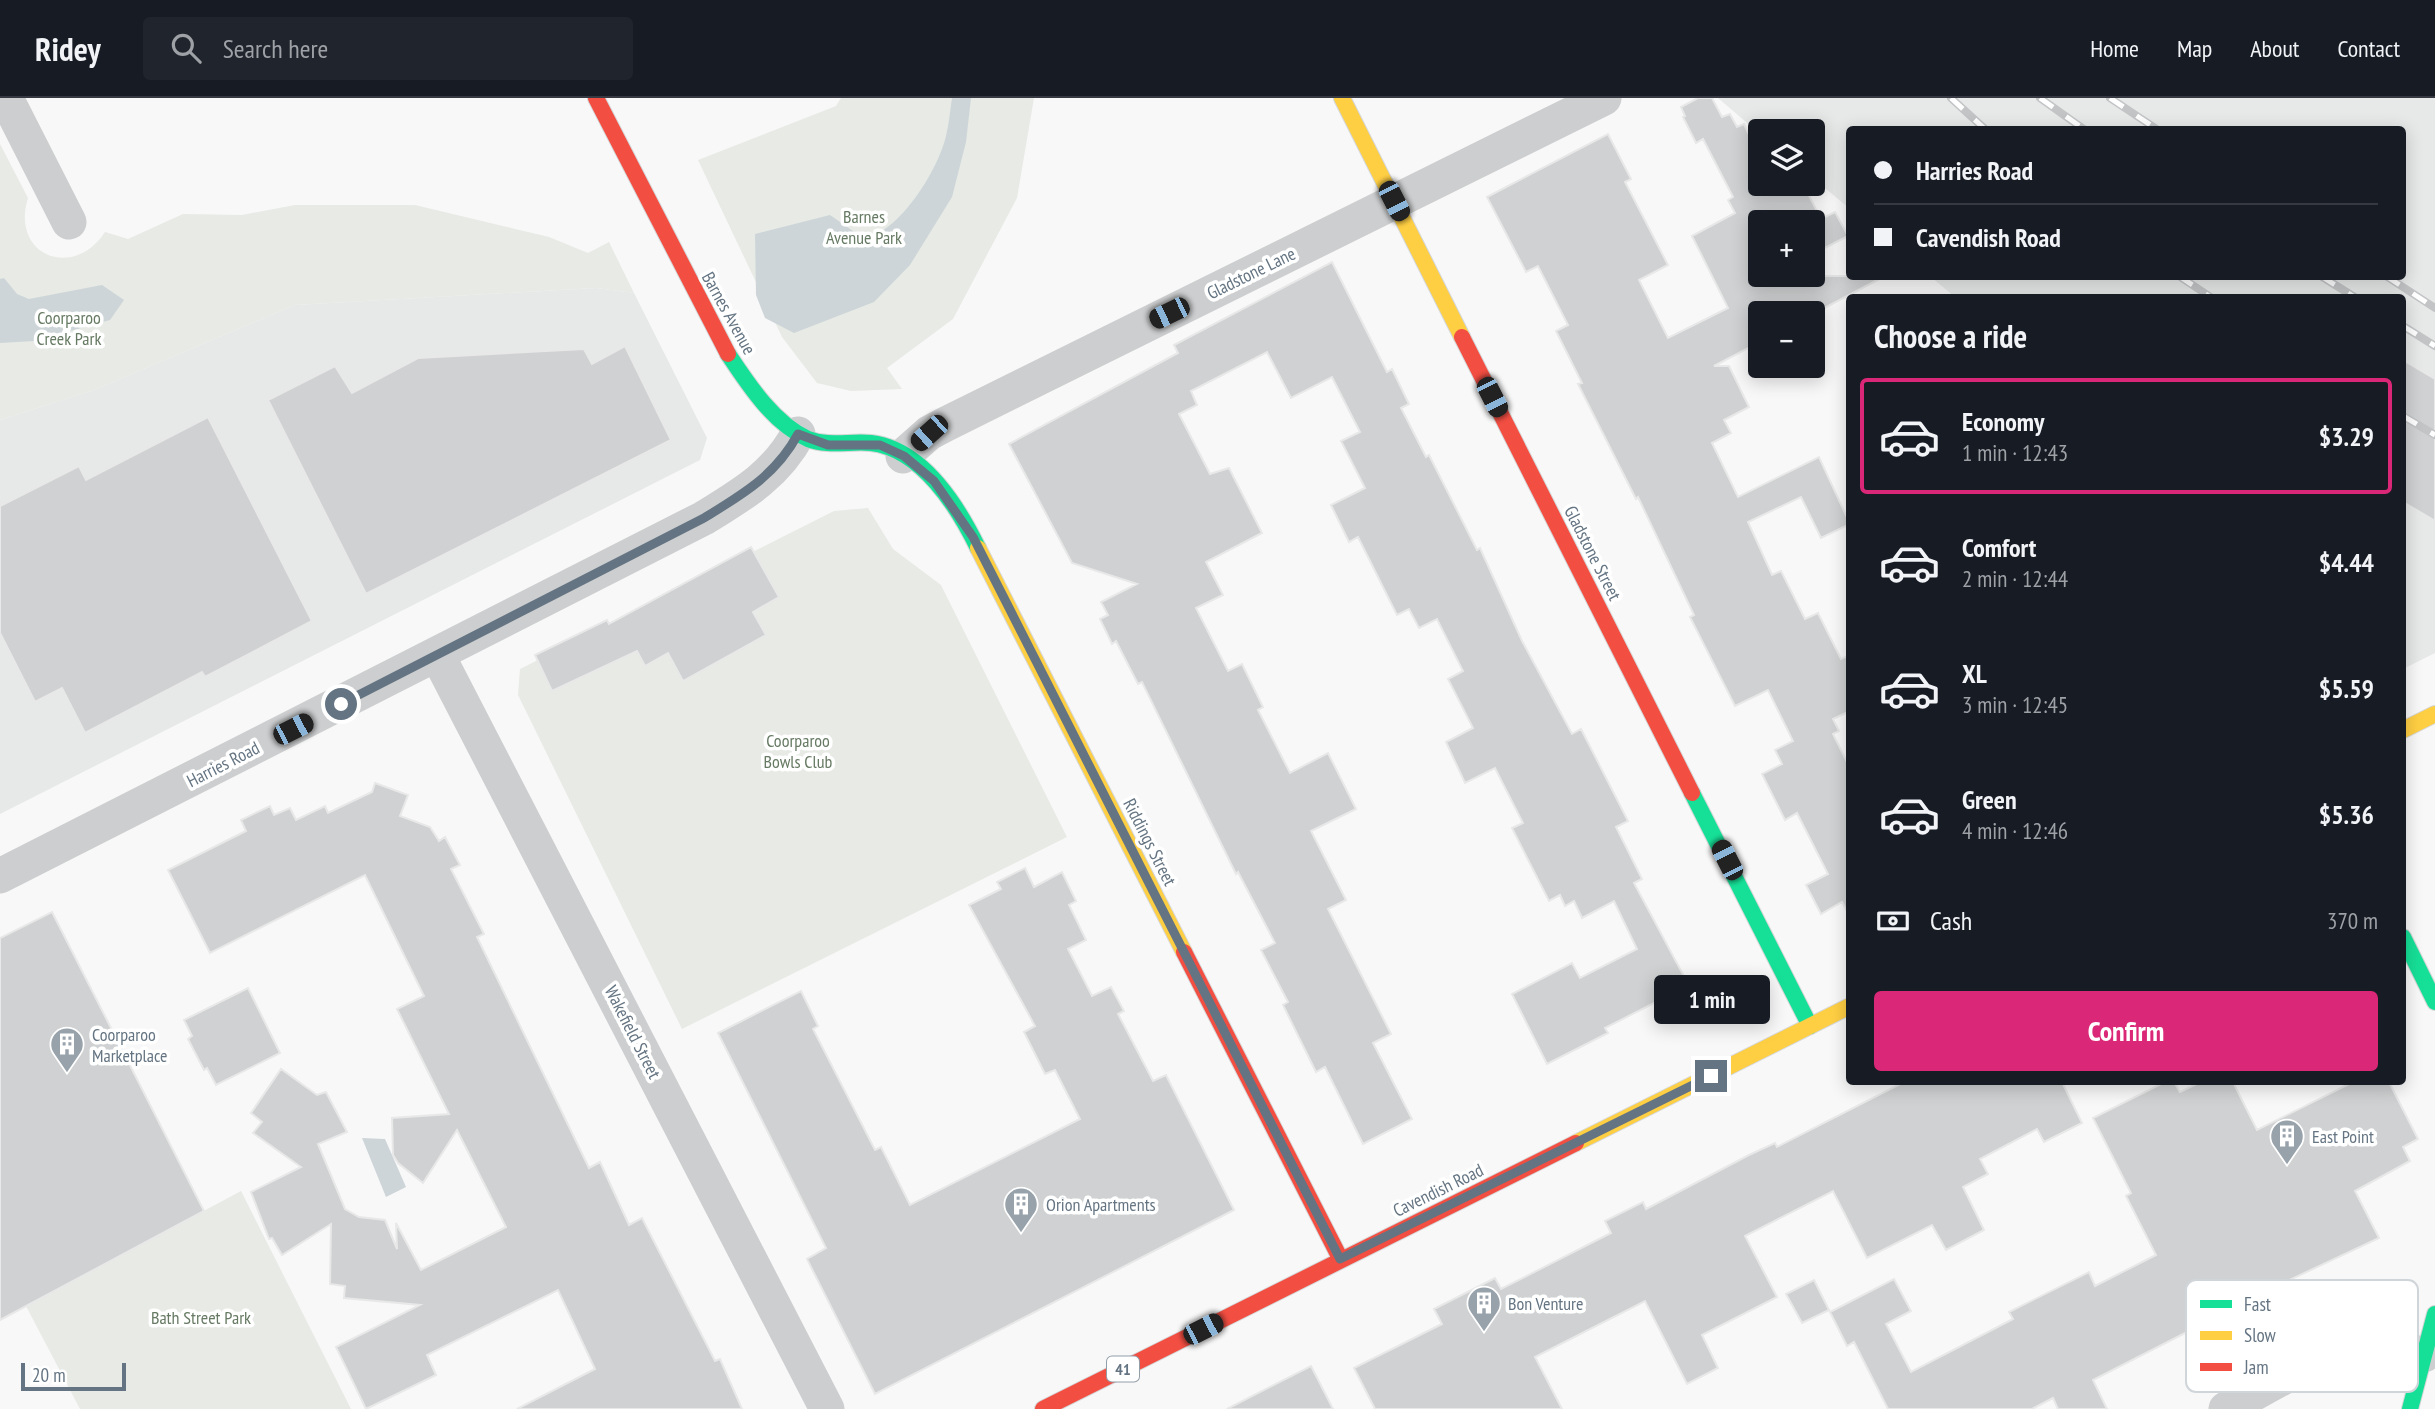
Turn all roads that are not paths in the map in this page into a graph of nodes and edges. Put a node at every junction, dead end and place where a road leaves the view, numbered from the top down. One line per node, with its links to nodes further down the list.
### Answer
1 (6, 98): 6 (street)
2 (596, 98): 7 (street, Barnes Avenue)
3 (1342, 98): 5 (street, Gladstone Street)
4 (1604, 98): 5 (street, Gladstone Lane)
5 (1394, 201): 8 (street, Gladstone Lane); 16 (street, Gladstone Street)
6 (69, 222)
7 (798, 434): 8 (street, Barnes Avenue); 9 (street, Harries Road)
8 (904, 456): 17 (street, Riddings Street)
9 (438, 656): 12 (street, Harries Road); 24 (street, Wakefield Street)
10 (2435, 714): 11 (street)
11 (2406, 728)
12 (0, 877)
13 (2406, 943): 14 (street)
14 (2435, 1002)
15 (1846, 1008): 16 (street, Cavendish Road / 41)
16 (1810, 1026): 17 (street, Cavendish Road / 41)
17 (1340, 1259): 25 (street, Cavendish Road / 41)
18 (2435, 1314): 20 (street)
19 (2418, 1353): 20 (street)
20 (2424, 1354): 21 (street)
21 (2418, 1378)
22 (2259, 1392): 26 (street)
23 (2414, 1392): 27 (street)
24 (827, 1409)
25 (1043, 1409)
26 (2226, 1409)
27 (2410, 1409)

